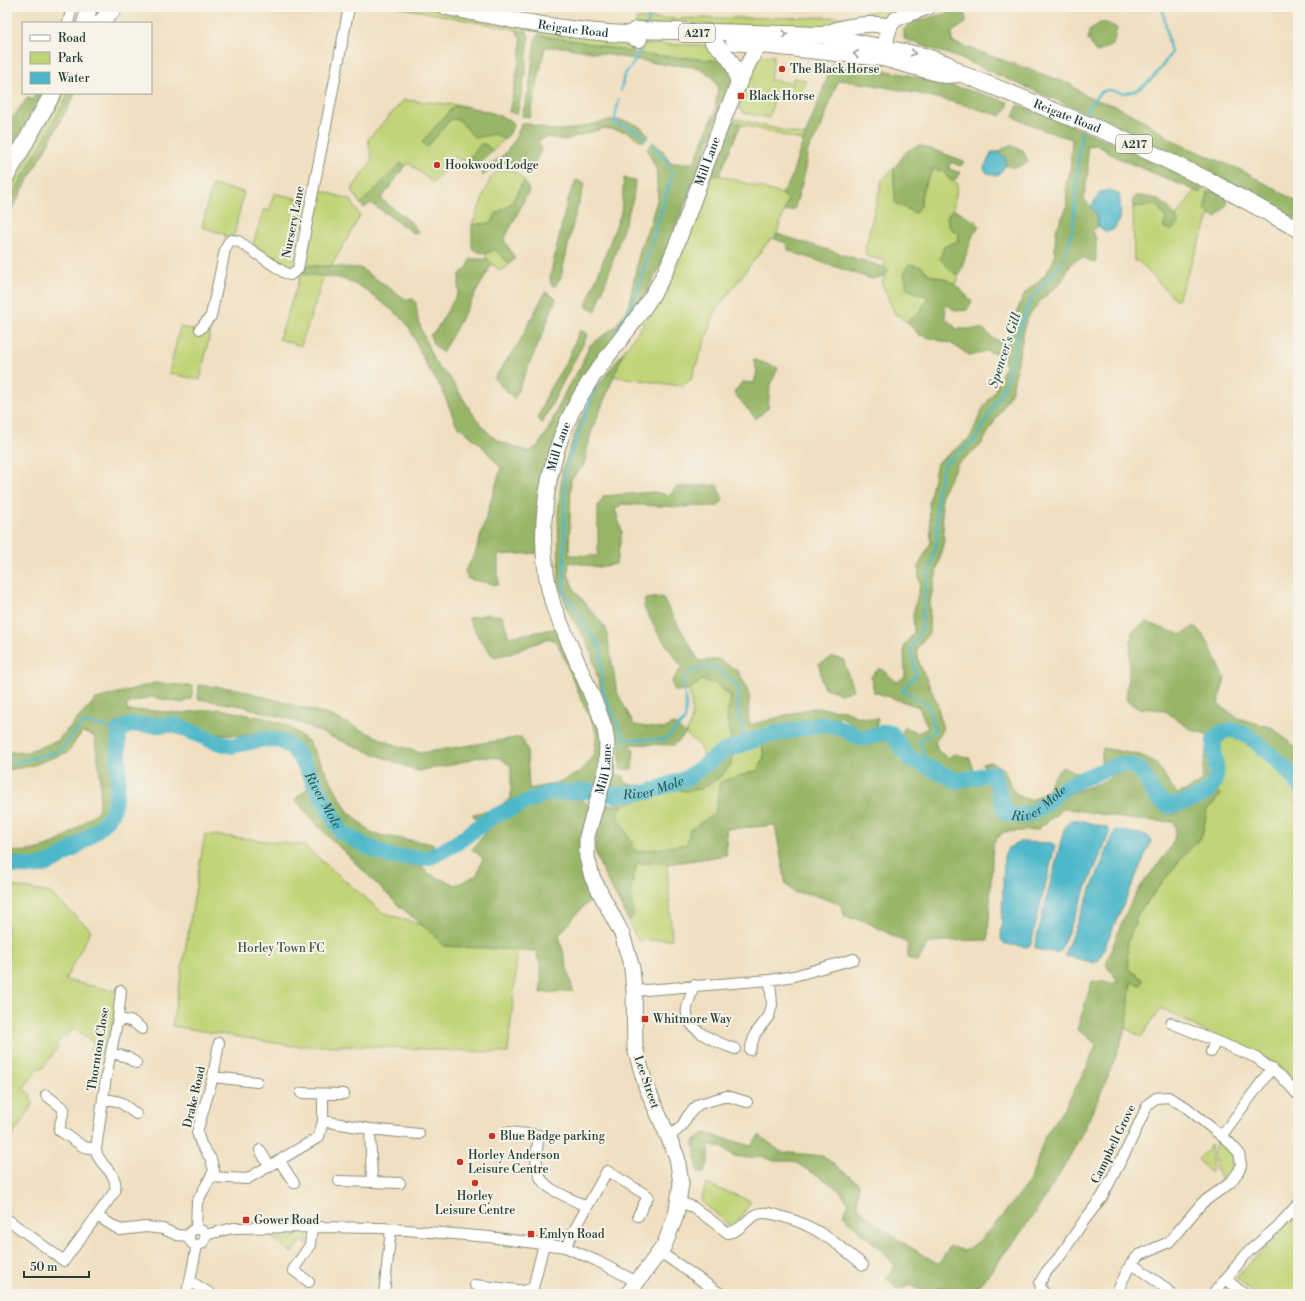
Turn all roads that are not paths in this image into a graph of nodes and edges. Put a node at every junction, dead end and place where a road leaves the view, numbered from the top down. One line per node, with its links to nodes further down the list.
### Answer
1 (72, 7): 7 (street)
2 (89, 7): 8 (main road)
3 (115, 7): 9 (main road)
4 (349, 7): 20 (street, Nursery Lane)
5 (447, 7): 11 (main road, Reigate Road / A217)
6 (928, 7): 10 (street)
7 (68, 22)
8 (85, 22)
9 (101, 22)
10 (889, 26): 12 (street); 15 (street)
11 (639, 35): 13 (main road, Reigate Road / A217); 14 (main road, Reigate Road / A217)
12 (821, 35): 13 (main road, Reigate Road / A217, one-way to 12); 15 (main road, Reigate Road / A217)
13 (751, 39): 14 (main road, Reigate Road / A217); 15 (main road, Reigate Road / A217, one-way to 13); 16 (street, Mill Lane)
14 (712, 42): 16 (street)
15 (884, 52): 19 (main road, Reigate Road / A217)
16 (738, 86): 21 (street, Mill Lane)
17 (52, 94): 18 (main road)
18 (7, 175)
19 (1298, 229)
20 (200, 329)
21 (587, 836): 26 (street, Lee Street)
22 (854, 959): 23 (street)
23 (770, 980): 24 (street); 33 (street)
24 (694, 985): 26 (street); 32 (street)
25 (121, 991): 27 (street, Thornton Close)
26 (634, 991): 53 (street, Lee Street)
27 (118, 1018): 29 (street); 35 (street, Thornton Close)
28 (1171, 1023): 30 (street)
29 (142, 1029)
30 (1215, 1041): 34 (street); 37 (street)
31 (219, 1043): 38 (street, Drake Road)
32 (735, 1049)
33 (750, 1050)
34 (1211, 1052)
35 (112, 1053): 36 (street); 45 (street, Thornton Close)
36 (136, 1063)
37 (1272, 1068): 44 (street); 52 (street)
38 (213, 1077): 39 (street); 58 (street, Drake Road)
39 (257, 1082)
40 (300, 1093): 41 (street)
41 (323, 1094): 42 (street); 48 (street)
42 (344, 1094)
43 (46, 1095): 54 (street)
44 (1298, 1095)
45 (103, 1098): 47 (street, Thornton Close); 54 (street)
46 (747, 1102): 53 (street)
47 (136, 1114)
48 (324, 1121): 49 (street); 56 (street)
49 (370, 1129): 51 (street); 60 (street)
50 (507, 1132): 65 (street)
51 (419, 1134)
52 (1222, 1135): 77 (street, Campbell Grove); 88 (street, Campbell Grove)
53 (669, 1136): 63 (street, Lee Street)
54 (96, 1148): 66 (street)
55 (260, 1150): 57 (street)
56 (279, 1160): 57 (street); 61 (street)
57 (269, 1166): 58 (street)
58 (211, 1177): 71 (street)
59 (339, 1181): 60 (street)
60 (372, 1182): 62 (street)
61 (294, 1183)
62 (400, 1183)
63 (679, 1202): 76 (street, Lee Street); 78 (street)
64 (1298, 1204): 79 (street)
65 (587, 1207): 67 (street); 75 (street)
66 (97, 1216): 68 (street); 72 (street)
67 (638, 1216)
68 (7, 1219)
69 (312, 1227): 70 (street); 71 (street); 81 (street)
70 (391, 1229): 73 (street); 86 (street)
71 (200, 1232): 72 (street); 74 (street)
72 (189, 1236): 74 (street)
73 (544, 1244): 75 (street); 82 (street)
74 (198, 1245): 80 (street)
75 (565, 1247): 83 (street)
76 (660, 1252): 83 (street, Lee Street); 87 (street)
77 (1132, 1263): 89 (street, Campbell Grove); 90 (street)
78 (863, 1265)
79 (1226, 1279): 91 (street); 92 (street)
80 (190, 1281): 84 (street); 85 (street)
81 (309, 1282)
82 (476, 1285)
83 (633, 1288)
84 (186, 1294)
85 (211, 1294)
86 (384, 1294)
87 (721, 1294)
88 (1045, 1294)
89 (1116, 1294)
90 (1172, 1294)
91 (1213, 1294)
92 (1244, 1294)

